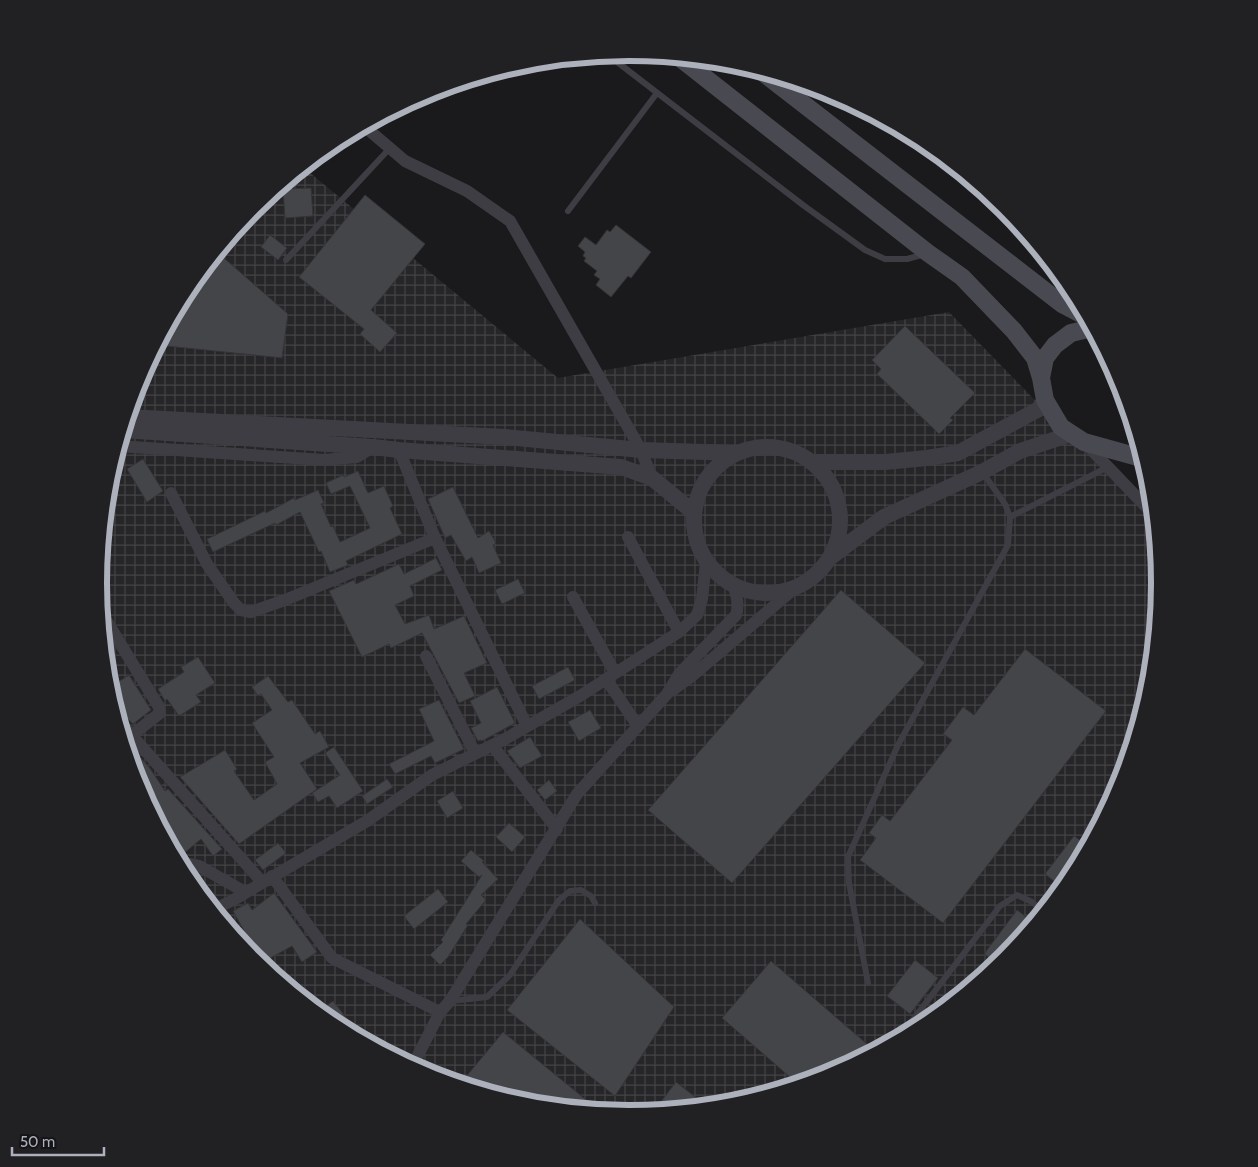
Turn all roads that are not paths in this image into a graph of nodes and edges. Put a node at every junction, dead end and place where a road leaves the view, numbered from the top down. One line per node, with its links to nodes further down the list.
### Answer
1 (616, 61): 4 (lane)
2 (689, 65): 8 (main road)
3 (774, 82): 10 (main road)
4 (657, 93): 7 (lane); 8 (lane)
5 (369, 130): 6 (street)
6 (390, 148): 9 (lane); 21 (street)
7 (568, 211)
8 (928, 253): 12 (main road)
9 (286, 260)
10 (1074, 310)
11 (1085, 330): 12 (main road)
12 (1041, 378): 13 (main road)
13 (1045, 400): 16 (main road); 25 (street)
14 (134, 417): 21 (street)
15 (130, 430): 19 (street)
16 (1078, 438): 22 (main road); 26 (street); 27 (street)
17 (1132, 446): 22 (main road)
18 (125, 447): 19 (street)
19 (373, 447): 20 (street)
20 (399, 450): 28 (street); 34 (street)
21 (641, 450): 23 (street); 28 (street)
22 (1110, 450): 24 (main road)
23 (737, 453): 25 (street); 31 (street)
24 (1135, 457)
25 (811, 462): 35 (street)
26 (1108, 468): 30 (street); 32 (lane)
27 (982, 472): 32 (lane); 35 (street)
28 (652, 478): 31 (street)
29 (171, 492): 34 (street)
30 (1145, 506)
31 (693, 512): 36 (street)
32 (1010, 517): 58 (lane)
33 (628, 537): 41 (street)
34 (435, 538): 45 (street)
35 (831, 557): 38 (street)
36 (706, 562): 37 (street); 41 (street)
37 (732, 585): 38 (street); 44 (street)
38 (794, 588): 44 (street)
39 (573, 597): 43 (street)
40 (109, 624): 48 (street)
41 (679, 632): 43 (street)
42 (426, 656): 50 (street)
43 (611, 676): 45 (street); 46 (street)
44 (667, 694): 46 (street)
45 (528, 726): 49 (street)
46 (638, 726): 51 (street)
47 (128, 731): 48 (street)
48 (132, 735): 53 (street)
49 (492, 745): 50 (street); 51 (street)
50 (475, 753): 53 (street)
51 (557, 829): 59 (street)
52 (189, 864): 54 (street)
53 (267, 879): 54 (street); 60 (street)
54 (245, 892): 56 (street)
55 (595, 903): 59 (lane)
56 (219, 906)
57 (1038, 907): 61 (lane)
58 (868, 983)
59 (450, 1001): 60 (street)
60 (440, 1012): 62 (street)
61 (910, 1024)
62 (416, 1060)

